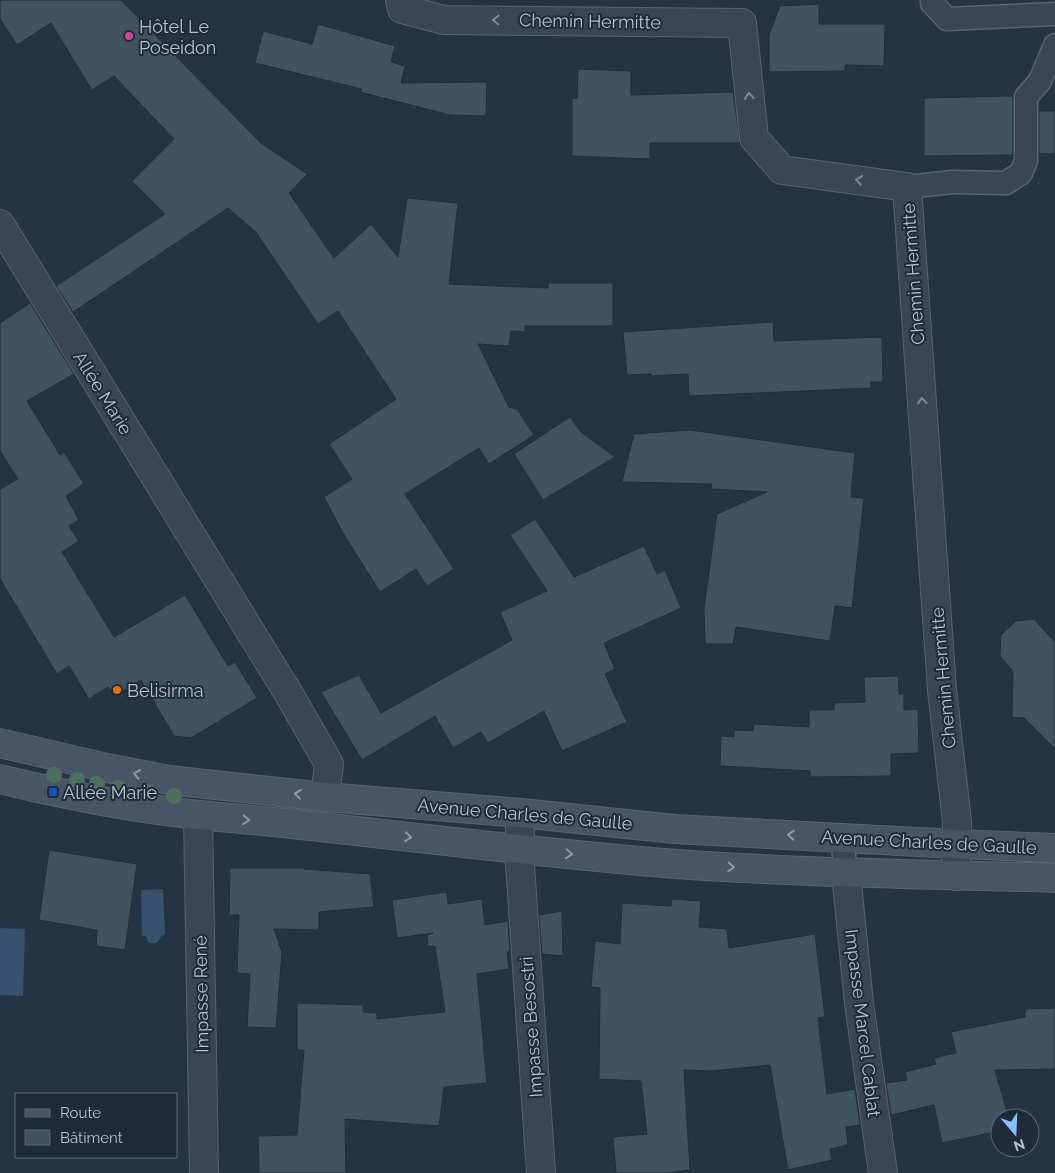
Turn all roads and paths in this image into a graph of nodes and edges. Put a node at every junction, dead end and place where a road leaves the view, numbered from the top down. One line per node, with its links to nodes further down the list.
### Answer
1 (400, 0): 5 (street, Chemin Hermitte, one-way to 1)
2 (932, 0): 3 (lane)
3 (1055, 14)
4 (1055, 45): 5 (lane)
5 (907, 187): 13 (street, Chemin Hermitte, one-way to 5)
6 (0, 224): 9 (street, Allée Marie)
7 (0, 744): 9 (main road, Avenue Charles de Gaulle, one-way to 7)
8 (0, 779): 11 (main road, Avenue Charles de Gaulle)
9 (325, 797): 10 (main road, Avenue Charles de Gaulle)
10 (521, 813): 12 (main road, Avenue Charles de Gaulle, one-way to 10); 15 (street, Impasse Besostri)
11 (198, 815): 15 (main road, Avenue Charles de Gaulle, one-way to 15); 19 (street, Impasse René)
12 (842, 838): 13 (main road, Avenue Charles de Gaulle); 16 (lane)
13 (956, 844): 14 (main road, Avenue Charles de Gaulle); 17 (street, Chemin Hermitte)
14 (1055, 848)
15 (520, 850): 16 (main road, Avenue Charles de Gaulle, one-way to 16); 20 (street, Impasse Besostri)
16 (846, 873): 17 (main road, Avenue Charles de Gaulle); 21 (street, Impasse Marcel Cablat)
17 (956, 876): 18 (main road, Avenue Charles de Gaulle)
18 (1055, 878)
19 (204, 1173)
20 (541, 1173)
21 (883, 1173)

